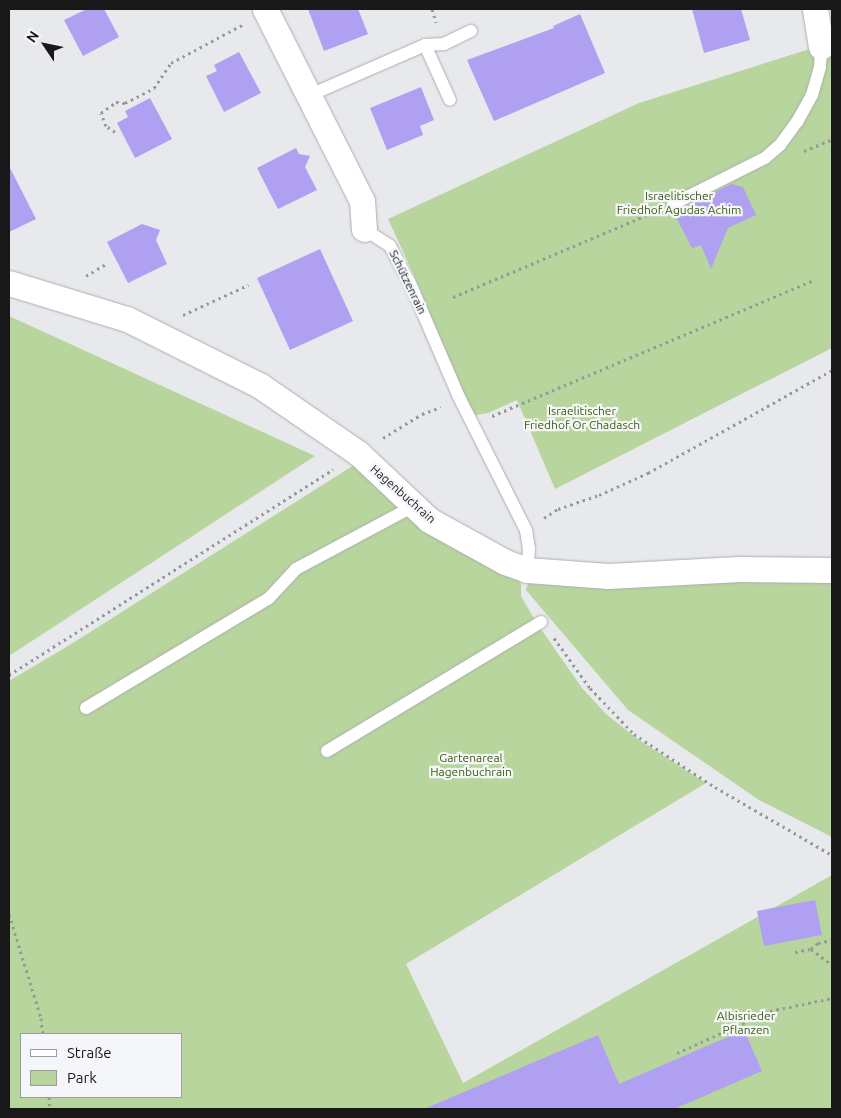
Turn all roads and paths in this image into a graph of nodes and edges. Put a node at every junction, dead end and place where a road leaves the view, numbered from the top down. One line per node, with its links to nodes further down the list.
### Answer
1 (265, 9): 7 (street, Schützenrain)
2 (815, 9): 6 (street)
3 (245, 23): 9 (path)
4 (471, 31): 5 (lane)
5 (425, 45): 7 (lane); 8 (lane)
6 (821, 47): 10 (lane)
7 (310, 96): 11 (street, Schützenrain)
8 (450, 100)
9 (115, 132)
10 (673, 204): 15 (path)
11 (364, 229): 19 (lane, Schützenrain)
12 (814, 280): 19 (path)
13 (9, 283): 16 (street, Hagenbuchrain)
14 (248, 285): 16 (path)
15 (453, 297)
16 (151, 330): 20 (street, Hagenbuchrain)
17 (832, 370): 22 (path)
18 (440, 408): 20 (path)
19 (473, 424): 22 (lane, Schützenrain)
20 (358, 454): 21 (street, Hagenbuchrain); 26 (path)
21 (414, 506): 23 (street, Hagenbuchrain); 28 (lane)
22 (526, 530): 23 (lane, Schützenrain)
23 (526, 570): 24 (street, Hagenbuchrain)
24 (832, 570)
25 (542, 622): 29 (lane)
26 (9, 675)
27 (590, 688): 30 (path)
28 (86, 708)
29 (328, 751)
30 (832, 855)
31 (9, 914): 37 (path)
32 (832, 940): 33 (path)
33 (810, 949): 34 (path); 35 (path)
34 (795, 952)
35 (832, 965)
36 (832, 998): 38 (path)
37 (42, 1033)
38 (677, 1053)

